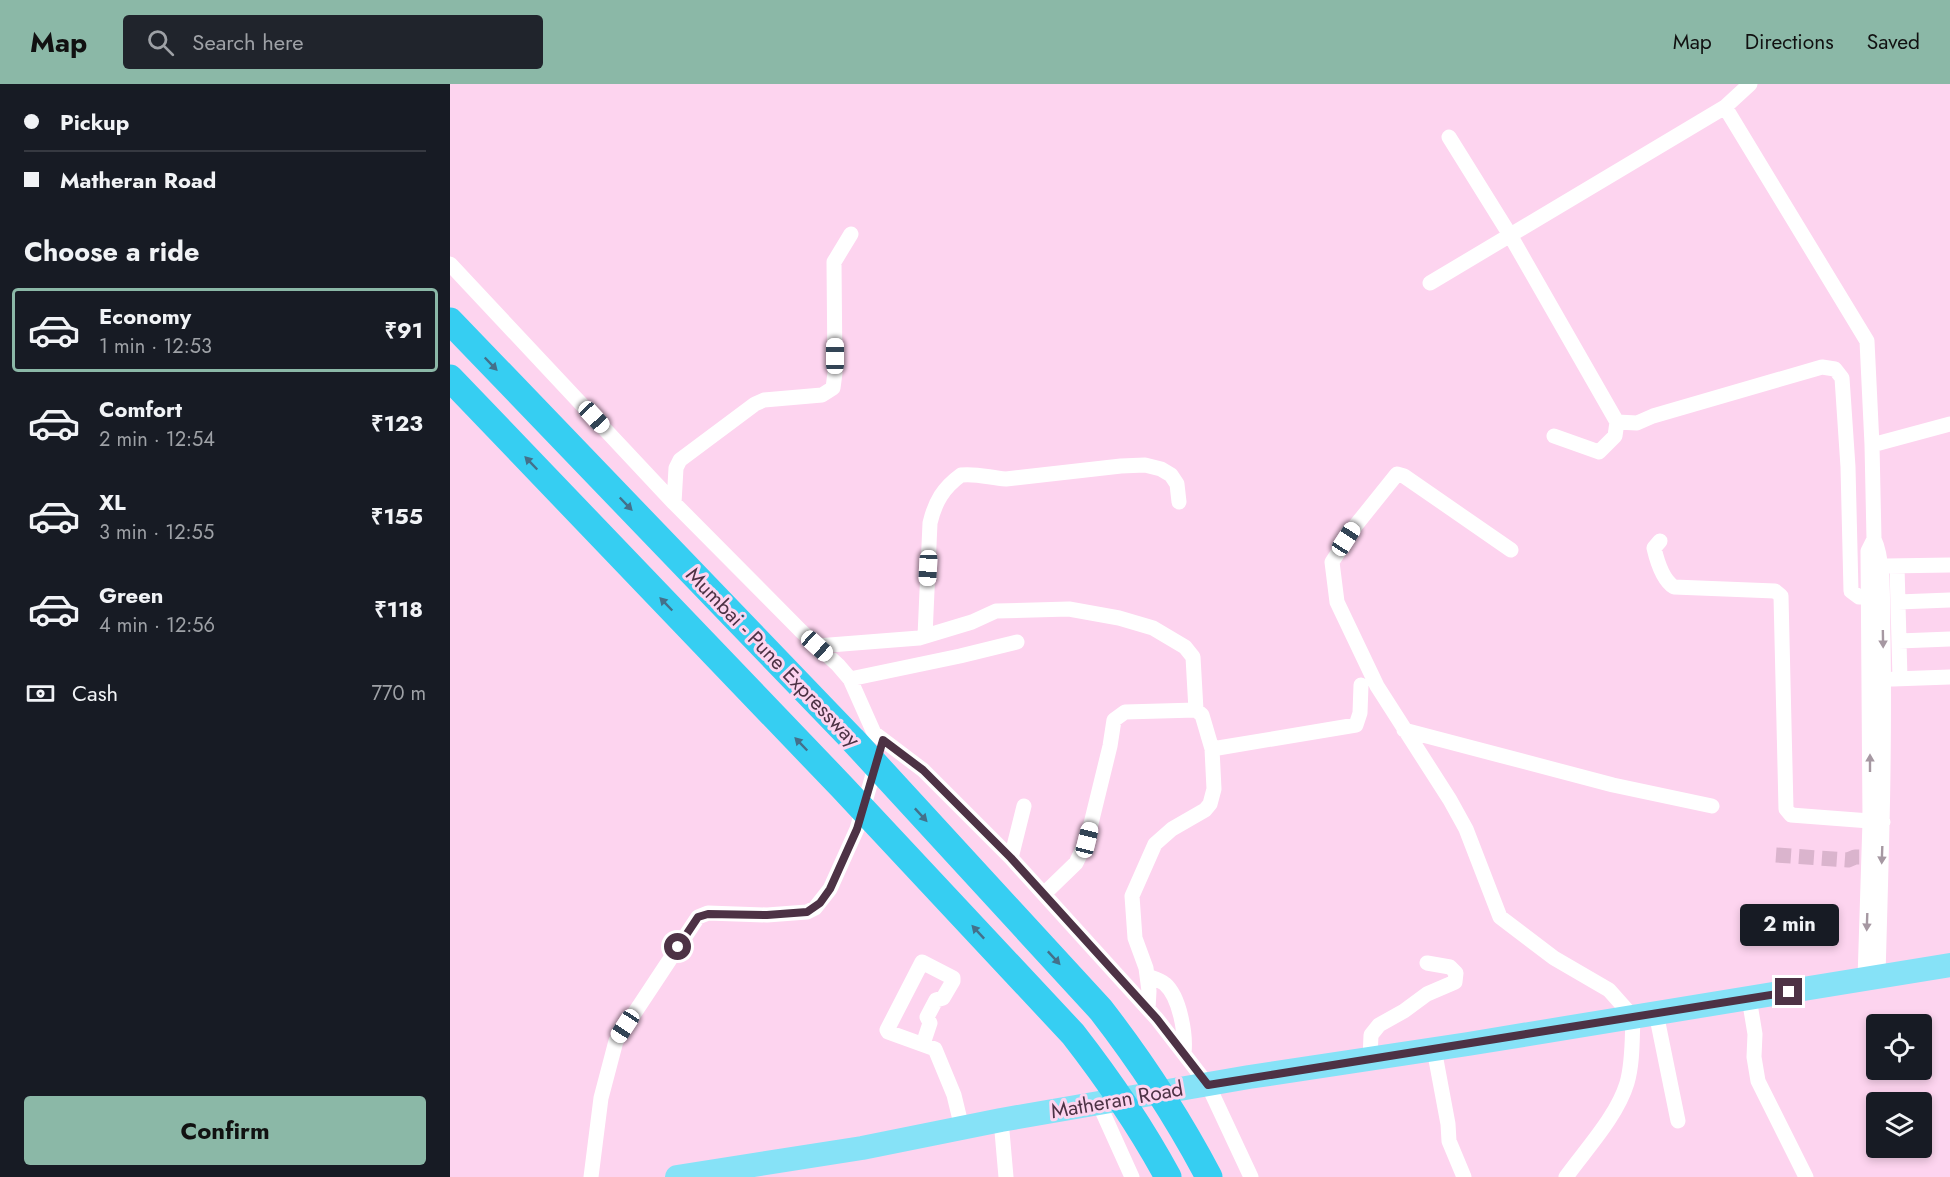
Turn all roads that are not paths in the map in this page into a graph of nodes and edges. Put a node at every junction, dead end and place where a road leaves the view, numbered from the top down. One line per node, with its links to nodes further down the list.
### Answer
1 (1750, 84): 2 (street)
2 (1725, 107): 5 (street); 13 (street)
3 (1449, 137): 5 (street)
4 (851, 234): 15 (street)
5 (1510, 235): 7 (street); 10 (street)
6 (450, 264): 15 (street)
7 (1430, 283)
8 (450, 321): 66 (highway, Mumbai - Pune Expressway, one-way to 66)
9 (450, 378): 61 (highway, Mumbai - Pune Expressway, one-way to 9)
10 (1617, 422): 12 (street); 21 (street)
11 (1950, 424): 13 (street)
12 (1554, 436)
13 (1872, 445): 20 (street)
14 (1179, 501): 25 (street)
15 (674, 503): 29 (street)
16 (1660, 541): 41 (street)
17 (1511, 550): 36 (street)
18 (1950, 565): 19 (street)
19 (1897, 566): 20 (street); 24 (street)
20 (1876, 571): 21 (street); 22 (street)
21 (1851, 573): 22 (street)
22 (1876, 596): 32 (street, one-way to 32); 41 (street, one-way to 22)
23 (1950, 600): 24 (street)
24 (1898, 602): 27 (street)
25 (925, 636): 29 (street); 35 (street)
26 (1950, 639): 27 (street)
27 (1899, 641): 33 (street)
28 (1017, 642): 31 (street)
29 (817, 646): 31 (street)
30 (1950, 677): 33 (street)
31 (850, 679): 37 (street)
32 (1884, 679): 33 (street); 41 (street)
33 (1900, 679)
34 (1361, 686): 38 (street)
35 (1196, 710): 38 (street); 43 (street)
36 (1404, 730): 40 (street); 51 (street)
37 (883, 740): 42 (street); 62 (street)
38 (1212, 749): 46 (street)
39 (1024, 806): 42 (street)
40 (1712, 806)
41 (1876, 822): 47 (street, one-way to 47); 47 (street, one-way to 47)
42 (1011, 858): 43 (street)
43 (1044, 894): 49 (street)
44 (1427, 963): 55 (street)
45 (1950, 965): 47 (main road, Matheran Road)
46 (1147, 976): 49 (street); 54 (street)
47 (1871, 978): 48 (main road, Matheran Road)
48 (1749, 998): 50 (main road, Matheran Road); 70 (street)
49 (1148, 1009): 54 (street)
50 (1656, 1013): 51 (main road, Matheran Road); 59 (street)
51 (1633, 1017): 53 (main road, Matheran Road); 69 (street)
52 (923, 1044): 52 (street); 60 (street)
53 (1434, 1049): 55 (main road, Matheran Road); 68 (street)
54 (1184, 1053): 56 (street)
55 (1370, 1059): 56 (main road, Matheran Road)
56 (1208, 1085): 57 (main road, Matheran Road); 67 (street)
57 (1099, 1104): 58 (main road, Matheran Road); 65 (street)
58 (1001, 1120): 60 (main road, Matheran Road); 64 (street)
59 (1678, 1121)
60 (962, 1128): 63 (main road, Matheran Road)
61 (1162, 1166)
62 (591, 1177)
63 (677, 1177)
64 (1006, 1177)
65 (1132, 1177)
66 (1209, 1177)
67 (1251, 1177)
68 (1464, 1177)
69 (1566, 1177)
70 (1806, 1177)

